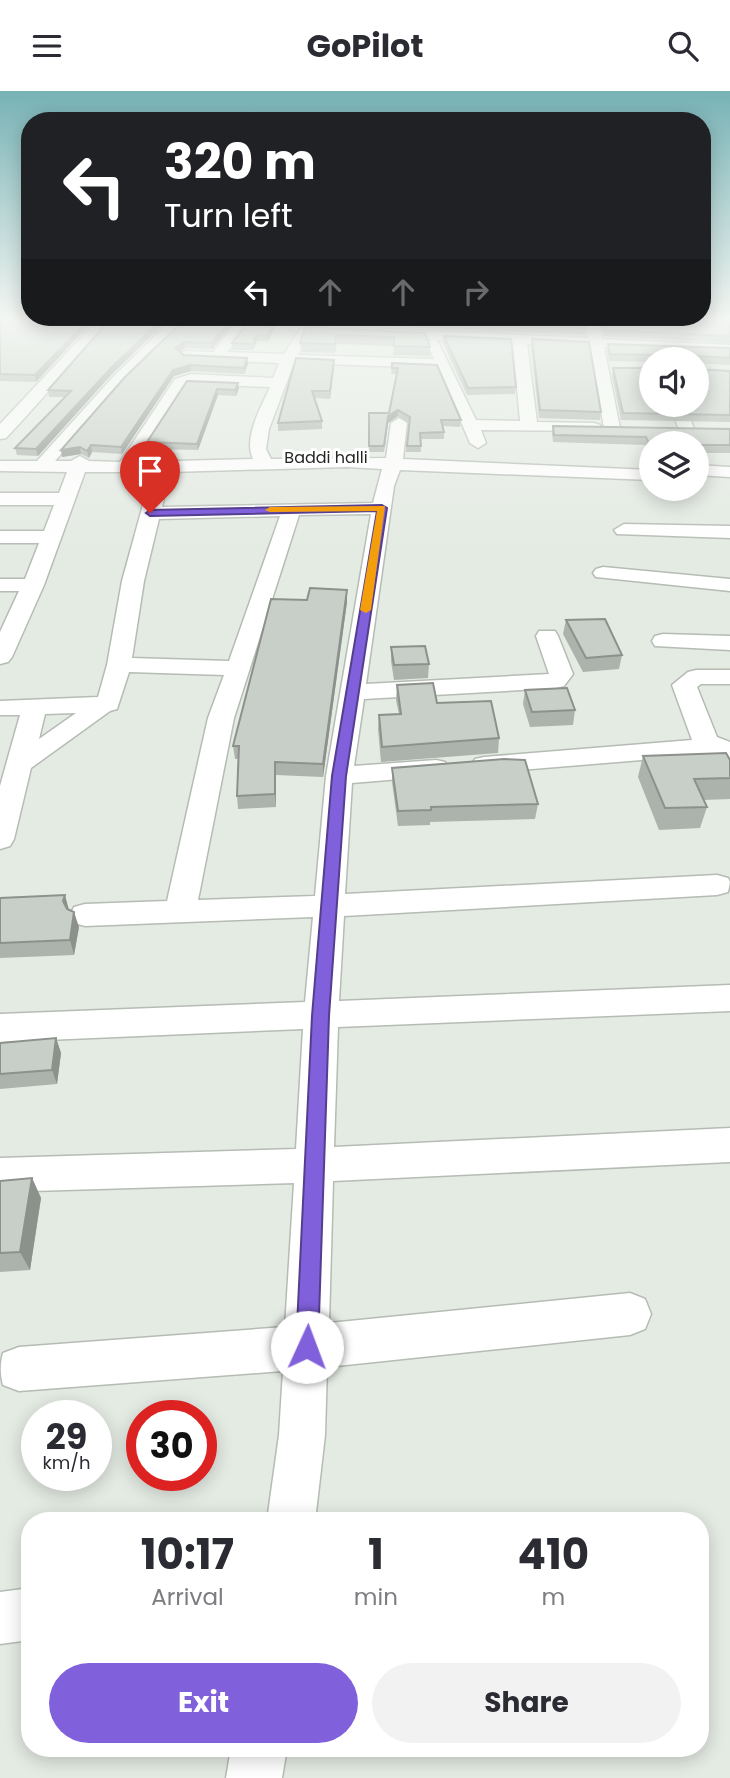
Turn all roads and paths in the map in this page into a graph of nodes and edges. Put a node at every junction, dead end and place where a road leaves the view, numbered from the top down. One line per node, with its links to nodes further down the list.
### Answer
1 (38, 396): 13 (street)
2 (104, 396): 17 (street)
3 (170, 396): 18 (street)
4 (274, 396): 15 (street)
5 (458, 396): 10 (street)
6 (526, 396): 11 (street)
7 (612, 396): 11 (street)
8 (678, 417): 12 (street)
9 (399, 423): 16 (street)
10 (473, 425): 11 (street); 19 (street)
11 (529, 426)
12 (708, 429)
13 (0, 434)
14 (0, 460): 17 (street, Baddi halli)
15 (262, 460): 16 (street); 18 (street, Baddi halli); 22 (street)
16 (394, 460): 19 (street, Baddi halli); 26 (street); 31 (street)
17 (46, 461): 20 (street, Baddi halli)
18 (128, 461): 20 (street, Baddi halli)
19 (484, 461): 23 (street, Baddi halli)
20 (79, 464): 21 (street); 22 (street); 30 (street)
21 (0, 466)
22 (163, 466): 33 (street)
23 (639, 467)
24 (709, 471): 25 (street)
25 (730, 472)
26 (639, 474)
27 (709, 477): 28 (street)
28 (730, 478)
29 (0, 499): 30 (street)
30 (64, 499): 37 (street)
31 (382, 508): 32 (street); 49 (street)
32 (292, 509): 33 (street); 46 (street)
33 (150, 513): 45 (street)
34 (624, 530): 35 (street)
35 (730, 532)
36 (0, 537): 37 (street)
37 (50, 537): 40 (street)
38 (603, 573): 41 (street)
39 (0, 585): 40 (street)
40 (33, 585): 43 (street)
41 (730, 585)
42 (547, 636): 49 (street)
43 (3, 643)
44 (730, 643): 48 (street)
45 (119, 665): 46 (street); 50 (street)
46 (237, 669): 59 (street)
47 (730, 677): 48 (street)
48 (689, 680): 53 (street)
49 (352, 692): 55 (street)
50 (101, 706): 51 (street); 54 (street)
51 (34, 707): 52 (street); 54 (street)
52 (0, 708)
53 (721, 748): 55 (street)
54 (19, 765): 56 (street)
55 (339, 776): 58 (street)
56 (1, 832)
57 (717, 885): 58 (street)
58 (328, 906): 59 (street); 62 (street)
59 (180, 912): 60 (street)
60 (85, 915)
61 (730, 998): 62 (street)
62 (321, 1016): 63 (street); 65 (street)
63 (0, 1028)
64 (730, 1145): 65 (street)
65 (315, 1165): 66 (street); 68 (street)
66 (0, 1175)
67 (630, 1314): 68 (street)
68 (307, 1347): 69 (street); 70 (street)
69 (19, 1369)
70 (292, 1512)
71 (21, 1615): 72 (street)
72 (0, 1618)
73 (258, 1757): 74 (street)
74 (254, 1778)

